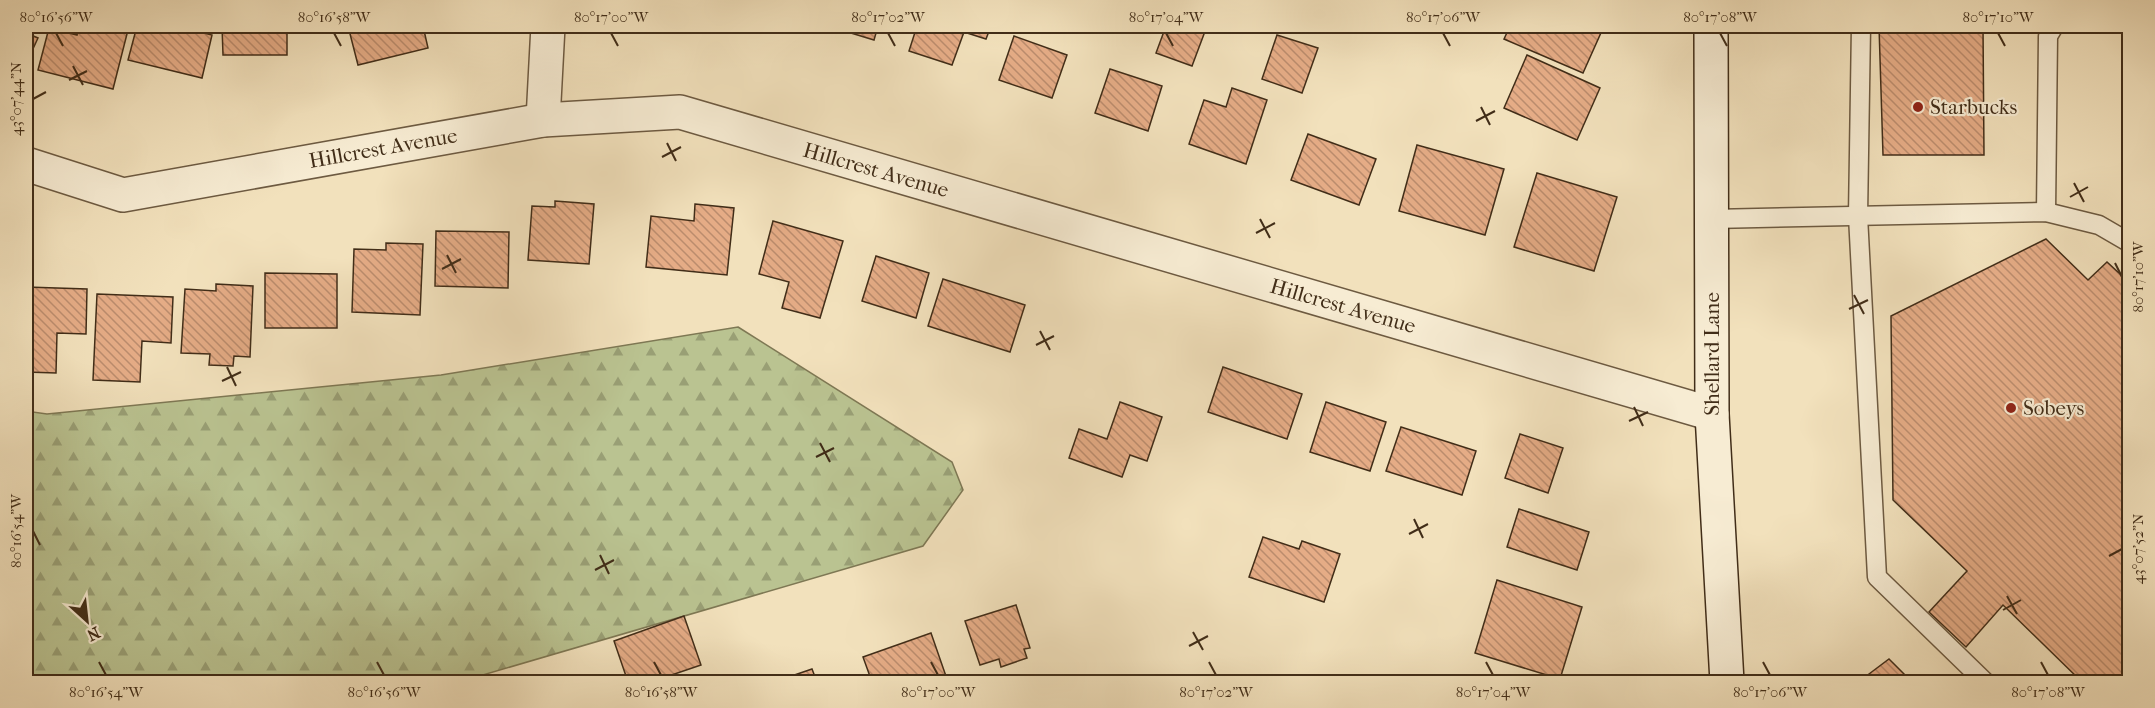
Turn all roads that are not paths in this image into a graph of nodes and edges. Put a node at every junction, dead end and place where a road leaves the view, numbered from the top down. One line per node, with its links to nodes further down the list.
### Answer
1 (548, 26): 5 (street)
2 (1710, 26): 9 (street, Shellard Lane)
3 (1861, 26): 8 (lane)
4 (2054, 26): 7 (lane)
5 (543, 120): 6 (street, Hillcrest Avenue); 11 (street, Hillcrest Avenue)
6 (26, 164)
7 (2046, 212): 8 (lane); 10 (lane)
8 (1858, 216): 9 (lane); 13 (lane)
9 (1712, 219): 11 (street, Shellard Lane)
10 (2130, 243)
11 (1712, 414): 12 (street, Shellard Lane)
12 (1727, 682)
13 (1985, 682)

